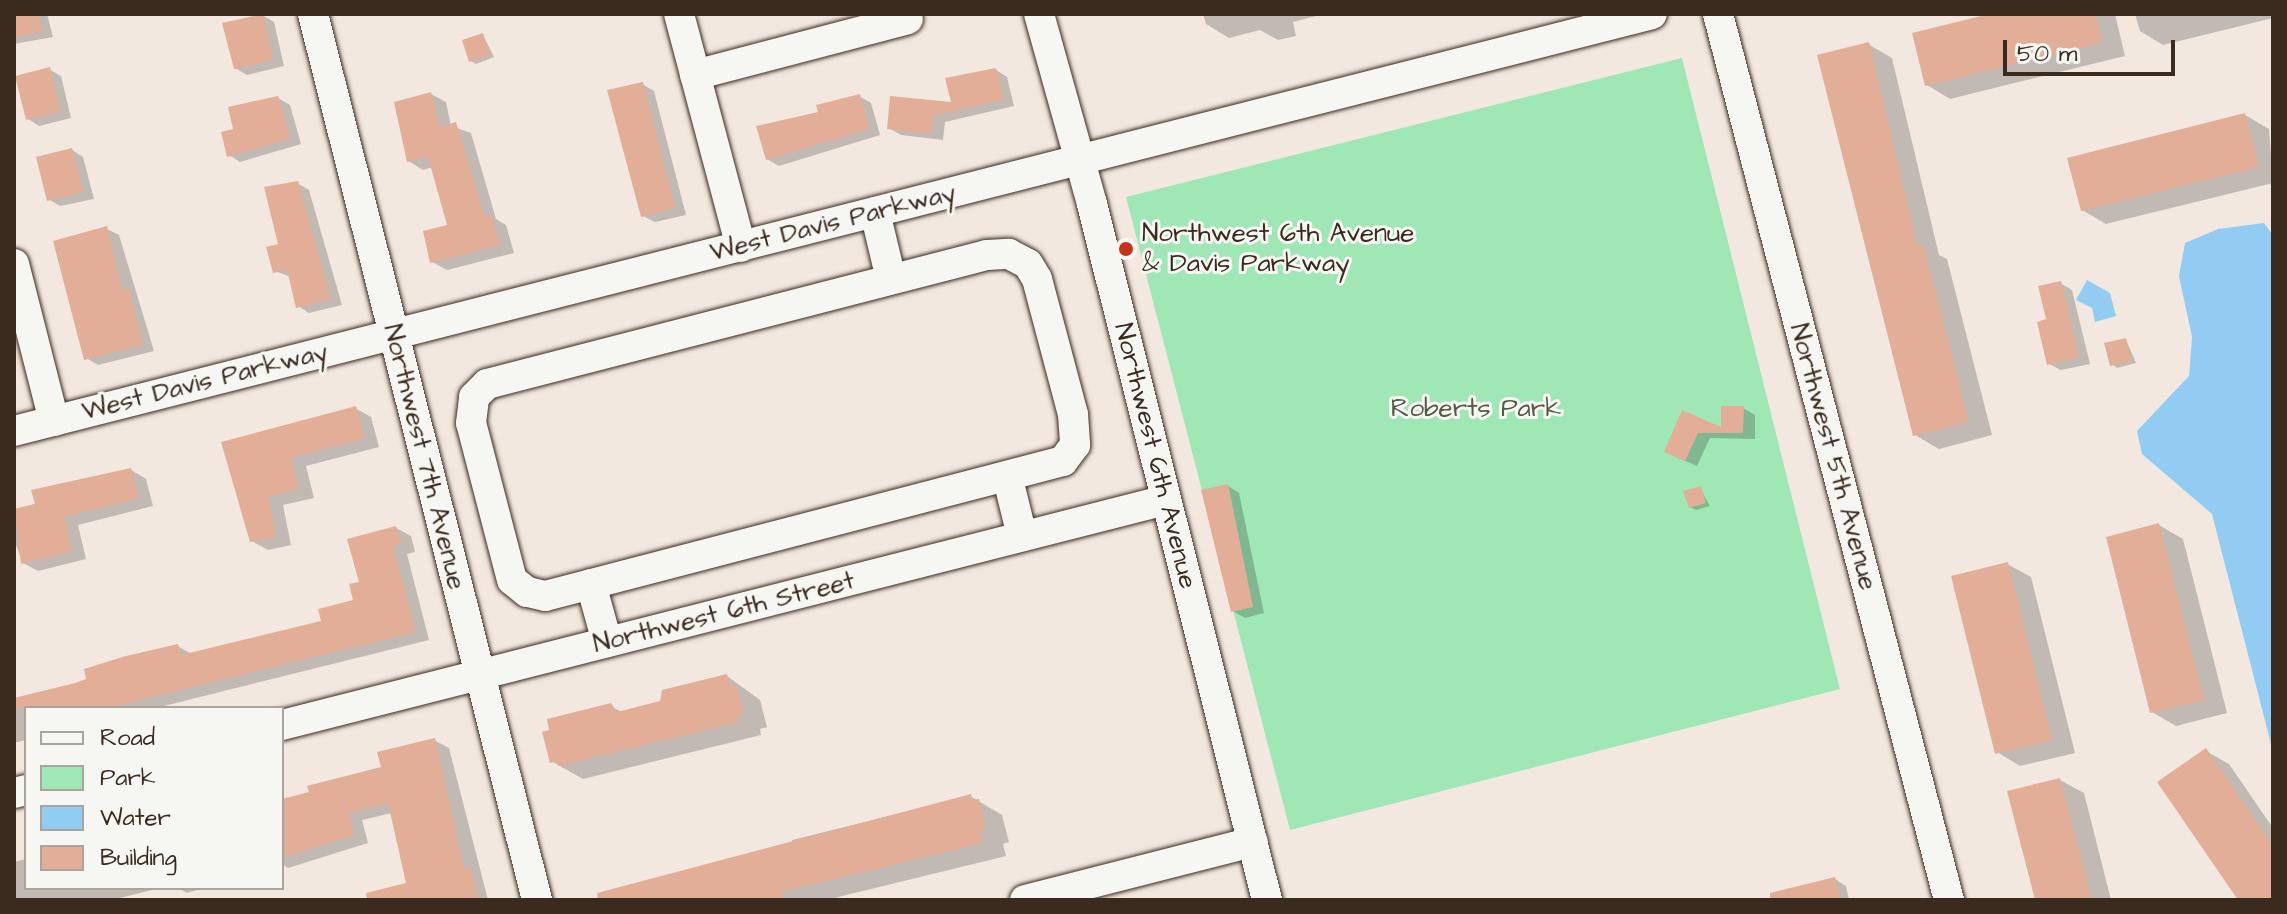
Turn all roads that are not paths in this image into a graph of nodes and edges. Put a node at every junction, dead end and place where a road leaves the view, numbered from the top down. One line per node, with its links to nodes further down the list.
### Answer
1 (313, 14): 13 (street, Northwest 7th Avenue)
2 (679, 14): 7 (street)
3 (1039, 14): 8 (street, Northwest 6th Avenue)
4 (1652, 14): 8 (street, West Davis Parkway)
5 (1718, 14): 27 (street, Northwest 5th Avenue)
6 (908, 19): 7 (street)
7 (695, 75): 10 (street)
8 (1079, 160): 9 (street, West Davis Parkway); 17 (street, Northwest 6th Avenue)
9 (875, 212): 10 (street, West Davis Parkway); 12 (street)
10 (741, 247): 13 (street, West Davis Parkway)
11 (14, 264): 14 (street)
12 (891, 279): 16 (street); 19 (street)
13 (394, 334): 14 (street, West Davis Parkway); 21 (street, Northwest 7th Avenue)
14 (54, 421): 15 (street, West Davis Parkway)
15 (14, 431)
16 (1008, 479): 18 (street); 19 (street)
17 (1166, 500): 18 (street, Northwest 6th Street); 23 (street, Northwest 6th Avenue)
18 (1022, 536): 20 (street, Northwest 6th Street)
19 (591, 584): 20 (street)
20 (607, 642): 21 (street, Northwest 6th Street)
21 (477, 675): 22 (street, Northwest 6th Street); 24 (street, Northwest 7th Avenue)
22 (284, 724)
23 (1253, 842): 25 (street); 26 (street, Northwest 6th Avenue)
24 (537, 900)
25 (1025, 900)
26 (1267, 900)
27 (1949, 900)

